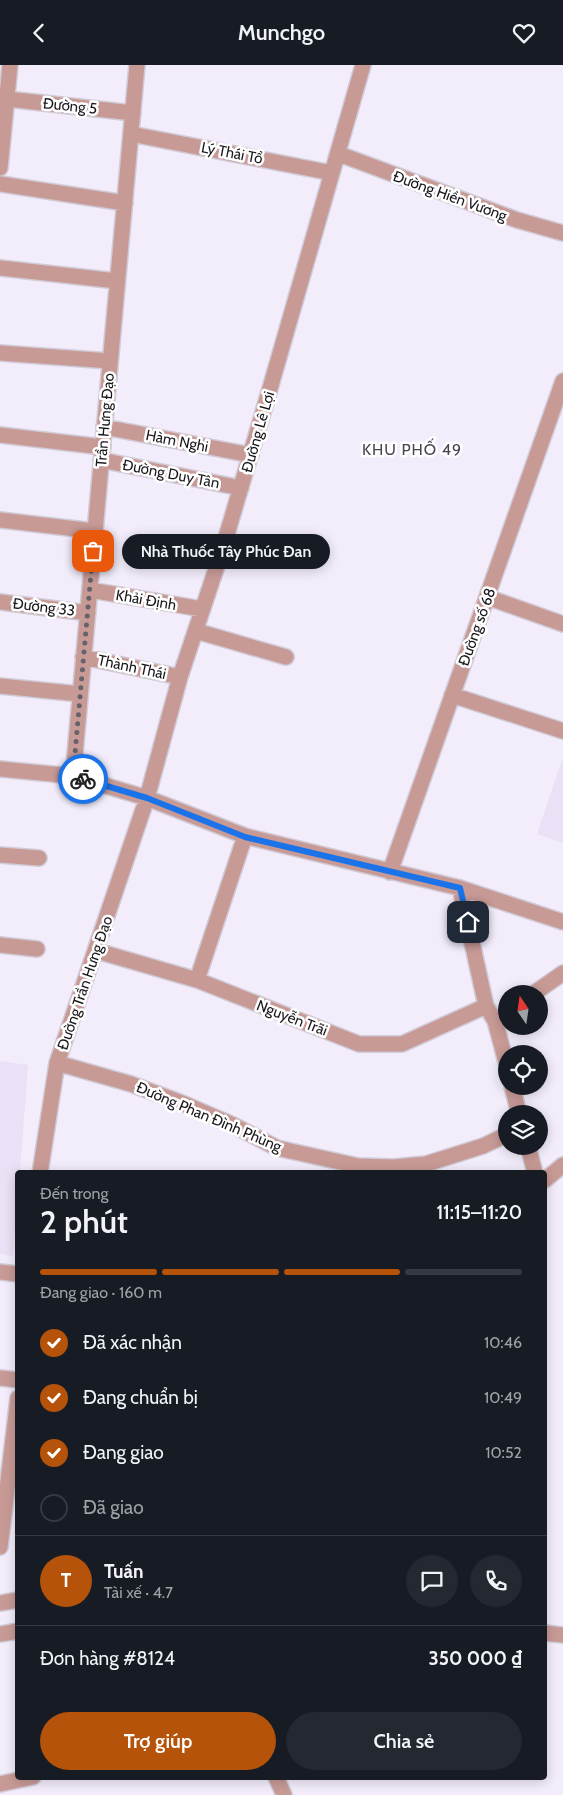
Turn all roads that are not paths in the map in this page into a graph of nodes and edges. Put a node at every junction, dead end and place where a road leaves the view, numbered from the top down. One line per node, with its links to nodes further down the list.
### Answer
1 (10, 65): 4 (street)
2 (137, 65): 5 (street, Trần Hưng Đạo)
3 (363, 65): 7 (street, Đường Lê Lợi)
4 (7, 99): 5 (street, Đường 5); 8 (street)
5 (133, 113): 6 (street, Trần Hưng Đạo)
6 (131, 134): 9 (street, Lý Thái Tổ); 11 (street, Trần Hưng Đạo)
7 (338, 154): 9 (street, Đường Lê Lợi); 12 (street, Đường Hiền Vương)
8 (0, 168)
9 (332, 173): 21 (street, Đường Lê Lợi)
10 (0, 184): 11 (street)
11 (125, 203): 14 (street, Trần Hưng Đạo)
12 (563, 233)
13 (0, 268): 14 (street)
14 (117, 281): 16 (street, Trần Hưng Đạo)
15 (0, 353): 16 (street)
16 (110, 361): 18 (street, Trần Hưng Đạo)
17 (563, 381): 26 (street, Đường số 68)
18 (104, 427): 20 (street, Trần Hưng Đạo); 21 (street, Hàm Nghi)
19 (0, 435): 20 (street, Đường Duy Tân)
20 (102, 453): 22 (street, Đường Duy Tân); 24 (street, Trần Hưng Đạo)
21 (251, 455): 22 (street, Đường Lê Lợi)
22 (241, 488): 28 (street, Đường Lê Lợi)
23 (0, 520): 24 (street)
24 (94, 531): 25 (street, Trần Hưng Đạo)
25 (90, 590): 28 (street, Khải Định); 29 (street, Trần Hưng Đạo)
26 (487, 597): 30 (street); 37 (street, Đường số 68)
27 (0, 602): 29 (street, Đường 33)
28 (202, 609): 31 (street, Đường Lê Lợi)
29 (88, 613): 32 (street, Trần Hưng Đạo)
30 (563, 624)
31 (196, 631): 33 (street); 34 (street, Đường Lê Lợi)
32 (84, 657): 34 (street, Thành Thái); 36 (street, Trần Hưng Đạo)
33 (286, 657)
34 (180, 677): 41 (street, Đường Lê Lợi)
35 (0, 686): 36 (street)
36 (80, 694): 40 (street, Trần Hưng Đạo)
37 (452, 695): 38 (street); 45 (street, Đường số 68)
38 (563, 731)
39 (0, 769): 40 (street)
40 (73, 776): 41 (street)
41 (147, 798): 42 (street); 50 (street, Đường Trần Hưng Đạo)
42 (245, 837): 45 (street); 52 (street)
43 (0, 855): 44 (street)
44 (39, 858)
45 (390, 872): 46 (street)
46 (460, 888): 47 (street); 54 (street)
47 (563, 922)
48 (0, 945): 49 (street)
49 (37, 949)
50 (96, 951): 52 (street, Nguyễn Trãi); 56 (street, Đường Trần Hưng Đạo)
51 (563, 973): 53 (street)
52 (197, 980): 54 (street, Nguyễn Trãi)
53 (546, 985)
54 (486, 1006): 55 (street)
55 (498, 1015)
56 (57, 1063): 57 (street, Đường Phan Đình Phùng); 60 (street, Đường Trần Hưng Đạo)
57 (498, 1139)
58 (530, 1155): 61 (street)
59 (563, 1165): 62 (street)
60 (40, 1170)
61 (534, 1170)
62 (547, 1178)
63 (0, 1272): 64 (street)
64 (15, 1274)
65 (0, 1378): 66 (street)
66 (15, 1380)
67 (15, 1421): 68 (street)
68 (9, 1467): 69 (street)
69 (0, 1547)
70 (15, 1600): 71 (street)
71 (0, 1603)
72 (15, 1632): 74 (street)
73 (547, 1633): 75 (street)
74 (0, 1634)
75 (563, 1635)
76 (19, 1780): 78 (street)
77 (277, 1780): 79 (street)
78 (0, 1784)
79 (284, 1795)

